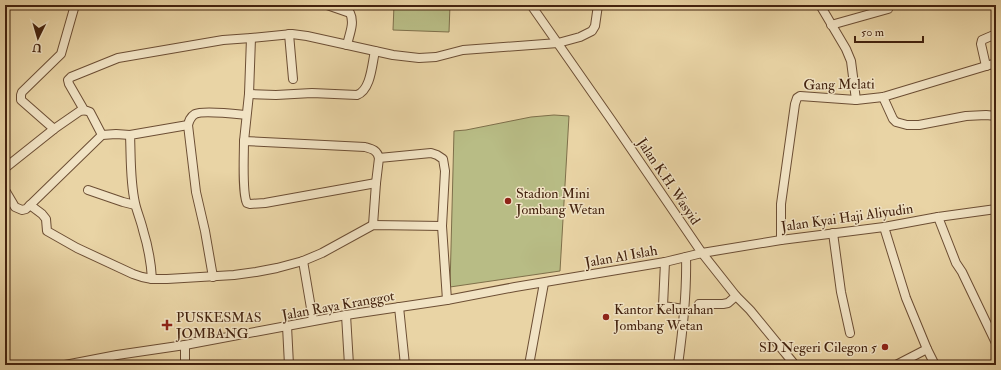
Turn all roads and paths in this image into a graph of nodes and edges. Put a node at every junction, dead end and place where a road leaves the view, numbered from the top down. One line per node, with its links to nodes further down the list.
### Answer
1 (75, 5): 24 (street)
2 (327, 5): 12 (street)
3 (531, 5): 11 (street, Jalan K.H. Wasyid)
4 (598, 5): 11 (street)
5 (820, 5): 7 (street)
6 (888, 9): 7 (street)
7 (831, 25): 19 (street)
8 (289, 34): 10 (street); 12 (street); 16 (street)
9 (996, 34): 15 (street)
10 (250, 38): 17 (street); 20 (street)
11 (558, 43): 13 (street); 42 (street, Jalan K.H. Wasyid)
12 (347, 45): 13 (street)
13 (374, 51): 17 (street)
14 (996, 63): 15 (street, Gang Melati)
15 (986, 66): 18 (street, Gang Melati)
16 (293, 79)
17 (249, 94): 21 (street)
18 (883, 97): 19 (street, Gang Melati); 22 (street)
19 (856, 100): 41 (street, Gang Melati)
20 (84, 110): 24 (street); 25 (street)
21 (246, 115): 23 (street); 27 (street)
22 (996, 116)
23 (188, 125): 26 (street); 46 (street)
24 (54, 129): 29 (street)
25 (102, 134): 26 (street); 33 (street)
26 (130, 136): 34 (street)
27 (244, 141): 28 (street); 30 (street)
28 (379, 158): 30 (street); 38 (street)
29 (5, 168)
30 (376, 183): 37 (street)
31 (5, 190): 33 (street)
32 (88, 190): 34 (street)
33 (30, 205): 47 (street)
34 (135, 205): 47 (street)
35 (996, 209): 36 (street, Jalan Kyai Haji Aliyudin)
36 (938, 217): 39 (street, Jalan Kyai Haji Aliyudin); 58 (street)
37 (373, 225): 38 (street); 44 (street)
38 (442, 226): 50 (street)
39 (884, 227): 40 (street, Jalan Kyai Haji Aliyudin); 60 (street)
40 (834, 233): 41 (street, Jalan Kyai Haji Aliyudin); 57 (street)
41 (781, 240): 42 (street, Jalan Kyai Haji Aliyudin)
42 (702, 253): 43 (street, Jalan Al Islah); 49 (street, Jalan K.H. Wasyid)
43 (686, 257): 45 (street, Jalan Al Islah); 53 (street)
44 (303, 261): 46 (street); 55 (street)
45 (665, 262): 48 (street, Jalan Al Islah); 53 (street)
46 (213, 277): 47 (street)
47 (152, 279)
48 (544, 283): 50 (street, Jalan Raya Kranggot); 66 (street)
49 (736, 296): 51 (street); 68 (street, Jalan K.H. Wasyid)
50 (446, 300): 52 (street, Jalan Raya Kranggot)
51 (699, 304)
52 (399, 307): 54 (street, Jalan Raya Kranggot); 65 (street)
53 (684, 309): 67 (street)
54 (346, 314): 55 (street, Jalan Raya Kranggot); 64 (street)
55 (313, 320): 56 (street, Jalan Raya Kranggot)
56 (287, 326): 59 (street, Jalan Raya Kranggot); 63 (street)
57 (850, 333)
58 (996, 343)
59 (185, 345): 61 (street, Jalan Raya Kranggot); 62 (street)
60 (927, 349): 69 (street); 70 (street)
61 (65, 365)
62 (185, 365)
63 (289, 365)
64 (349, 365)
65 (405, 365)
66 (529, 365)
67 (678, 365)
68 (795, 365)
69 (896, 365)
70 (935, 365)

